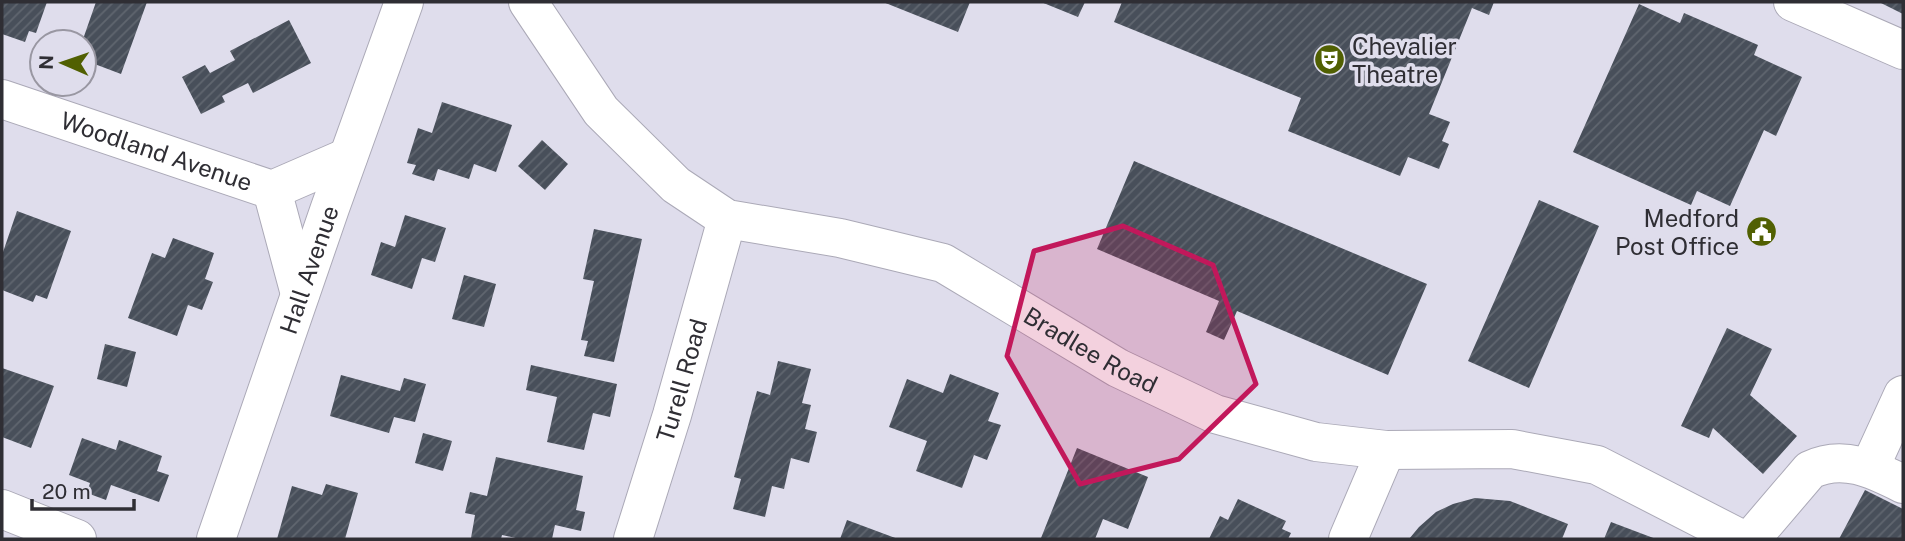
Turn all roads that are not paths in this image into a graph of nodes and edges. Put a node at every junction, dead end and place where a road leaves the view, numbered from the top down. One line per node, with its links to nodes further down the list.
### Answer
1 (404, 2): 6 (street, Hall Avenue)
2 (528, 2): 8 (street, Bradlee Road)
3 (1794, 2): 4 (street)
4 (1903, 50)
5 (2, 99): 7 (street, Woodland Avenue)
6 (348, 157): 7 (street, Woodland Avenue); 9 (street, Hall Avenue)
7 (272, 190): 9 (street, Woodland Avenue)
8 (727, 219): 11 (street, Bradlee Road); 17 (street, Turell Road)
9 (300, 294): 16 (street, Hall Avenue)
10 (1903, 395): 12 (street)
11 (1386, 450): 18 (street); 19 (street, Bradlee Road)
12 (1870, 467): 13 (street); 20 (street)
13 (1903, 484)
14 (2, 509): 15 (street)
15 (77, 539)
16 (216, 539)
17 (633, 539)
18 (1348, 539)
19 (1741, 539)
20 (1751, 539)

